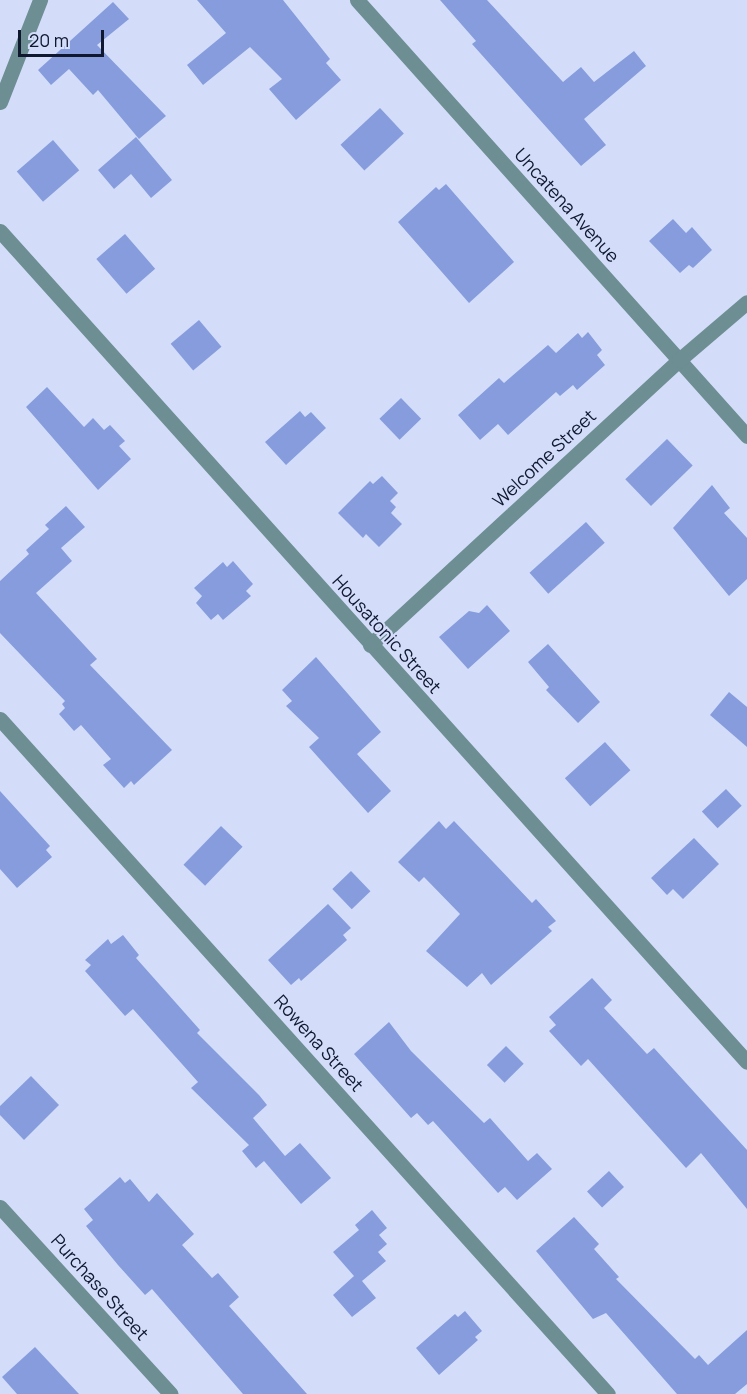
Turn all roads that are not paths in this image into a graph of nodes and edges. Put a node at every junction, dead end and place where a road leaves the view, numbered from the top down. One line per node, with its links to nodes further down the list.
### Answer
1 (40, 0): 3 (street)
2 (357, 0): 6 (street, Uncatena Avenue)
3 (0, 102)
4 (0, 231): 8 (street, Housatonic Street)
5 (747, 302): 6 (street, Welcome Street)
6 (679, 360): 7 (street, Uncatena Avenue); 8 (street, Welcome Street)
7 (747, 436)
8 (370, 645): 10 (street, Housatonic Street)
9 (0, 719): 13 (street, Rowena Street)
10 (747, 1062)
11 (0, 1207): 12 (street, Purchase Street)
12 (171, 1394)
13 (608, 1394)

